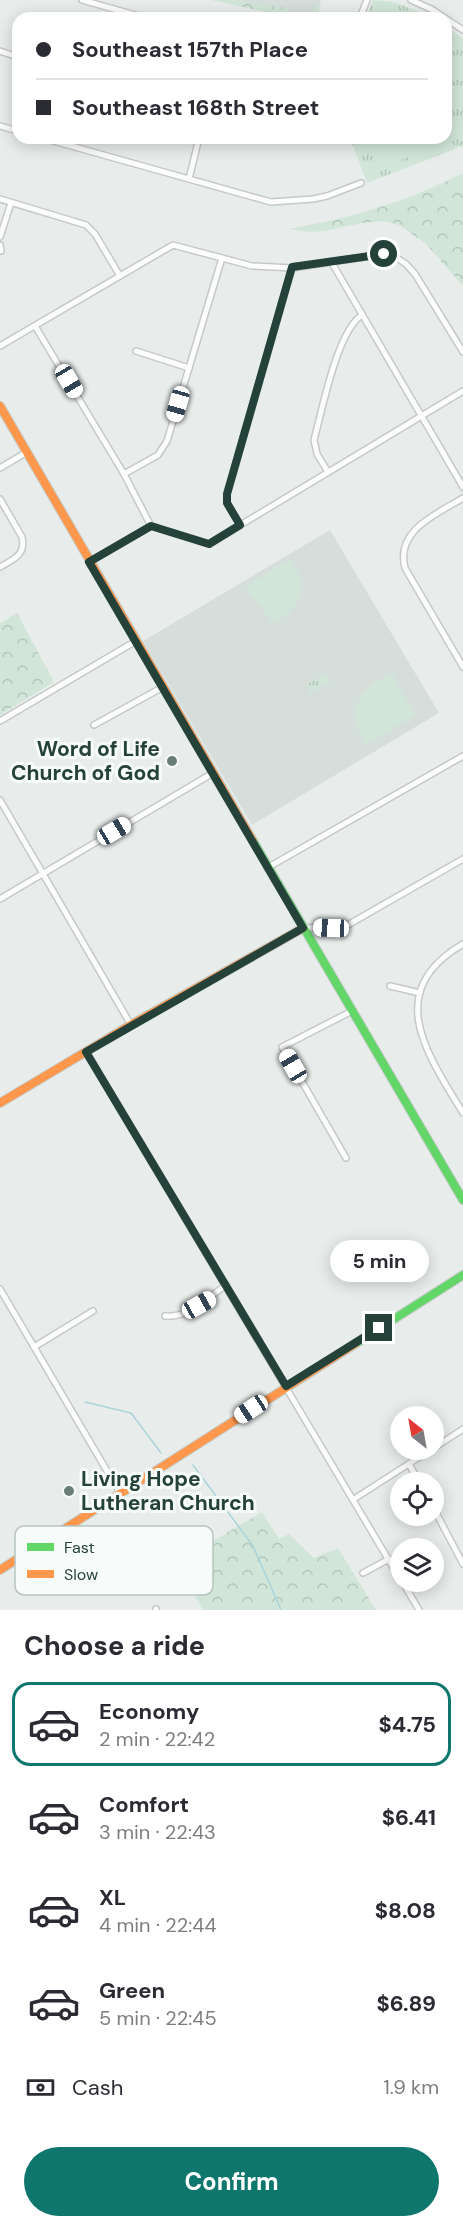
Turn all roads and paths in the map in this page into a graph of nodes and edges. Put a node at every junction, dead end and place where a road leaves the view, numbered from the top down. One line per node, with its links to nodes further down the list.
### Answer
1 (82, 0): 3 (street)
2 (411, 0): 4 (street)
3 (125, 12)
4 (436, 12)
5 (65, 144): 7 (street)
6 (198, 144): 7 (street)
7 (189, 179): 8 (street)
8 (361, 183)
9 (0, 199): 10 (street)
10 (11, 203): 11 (street); 15 (street)
11 (0, 237)
12 (222, 258): 14 (street); 15 (street); 21 (street)
13 (332, 263): 14 (street); 16 (street); 20 (street)
14 (292, 267): 32 (street)
15 (120, 276): 17 (street)
16 (362, 315): 24 (street); 27 (street)
17 (35, 326): 18 (street); 28 (street)
18 (0, 346)
19 (136, 351): 21 (street)
20 (463, 352)
21 (189, 368): 28 (street)
22 (463, 391): 24 (street)
23 (0, 406): 25 (street)
24 (421, 416): 27 (street); 29 (street)
25 (27, 452): 26 (street); 34 (street)
26 (0, 468)
27 (328, 472): 32 (street)
28 (124, 474): 33 (street)
29 (463, 487)
30 (463, 498): 37 (street)
31 (0, 499): 35 (street)
32 (240, 525): 33 (street)
33 (151, 526): 34 (street)
34 (89, 562): 36 (street)
35 (0, 567)
36 (136, 641): 38 (street); 39 (street)
37 (463, 667)
38 (163, 687): 40 (street); 42 (street)
39 (0, 721)
40 (94, 725)
41 (463, 756): 45 (street)
42 (213, 773): 45 (street); 46 (street)
43 (0, 800): 46 (street)
44 (463, 859): 48 (street)
45 (267, 867): 48 (street)
46 (43, 872): 47 (street); 53 (street)
47 (0, 899)
48 (303, 928): 52 (street); 53 (street)
49 (463, 944): 51 (street)
50 (390, 986): 51 (street)
51 (420, 993): 56 (street)
52 (352, 1011): 59 (street); 60 (street)
53 (131, 1025): 54 (street)
54 (86, 1052): 57 (street); 62 (street)
55 (463, 1096): 56 (street)
56 (455, 1100): 58 (street)
57 (0, 1103)
58 (463, 1113)
59 (346, 1158)
60 (463, 1200)
61 (463, 1275): 67 (street)
62 (226, 1286): 65 (street); 67 (street)
63 (0, 1289): 66 (street)
64 (93, 1311): 66 (street)
65 (165, 1316)
66 (34, 1347): 73 (street)
67 (286, 1386): 73 (street); 74 (street)
68 (463, 1429): 69 (street)
69 (444, 1441)
70 (415, 1460): 71 (street)
71 (409, 1464): 72 (street); 74 (street)
72 (413, 1472)
73 (120, 1493): 75 (street)
74 (354, 1498): 77 (street)
75 (69, 1526)
76 (443, 1526): 79 (street)
77 (389, 1559): 81 (street)
78 (15, 1560): 80 (street)
79 (463, 1564)
80 (0, 1570)
81 (363, 1573)
82 (408, 1592): 83 (street)
83 (418, 1610)

